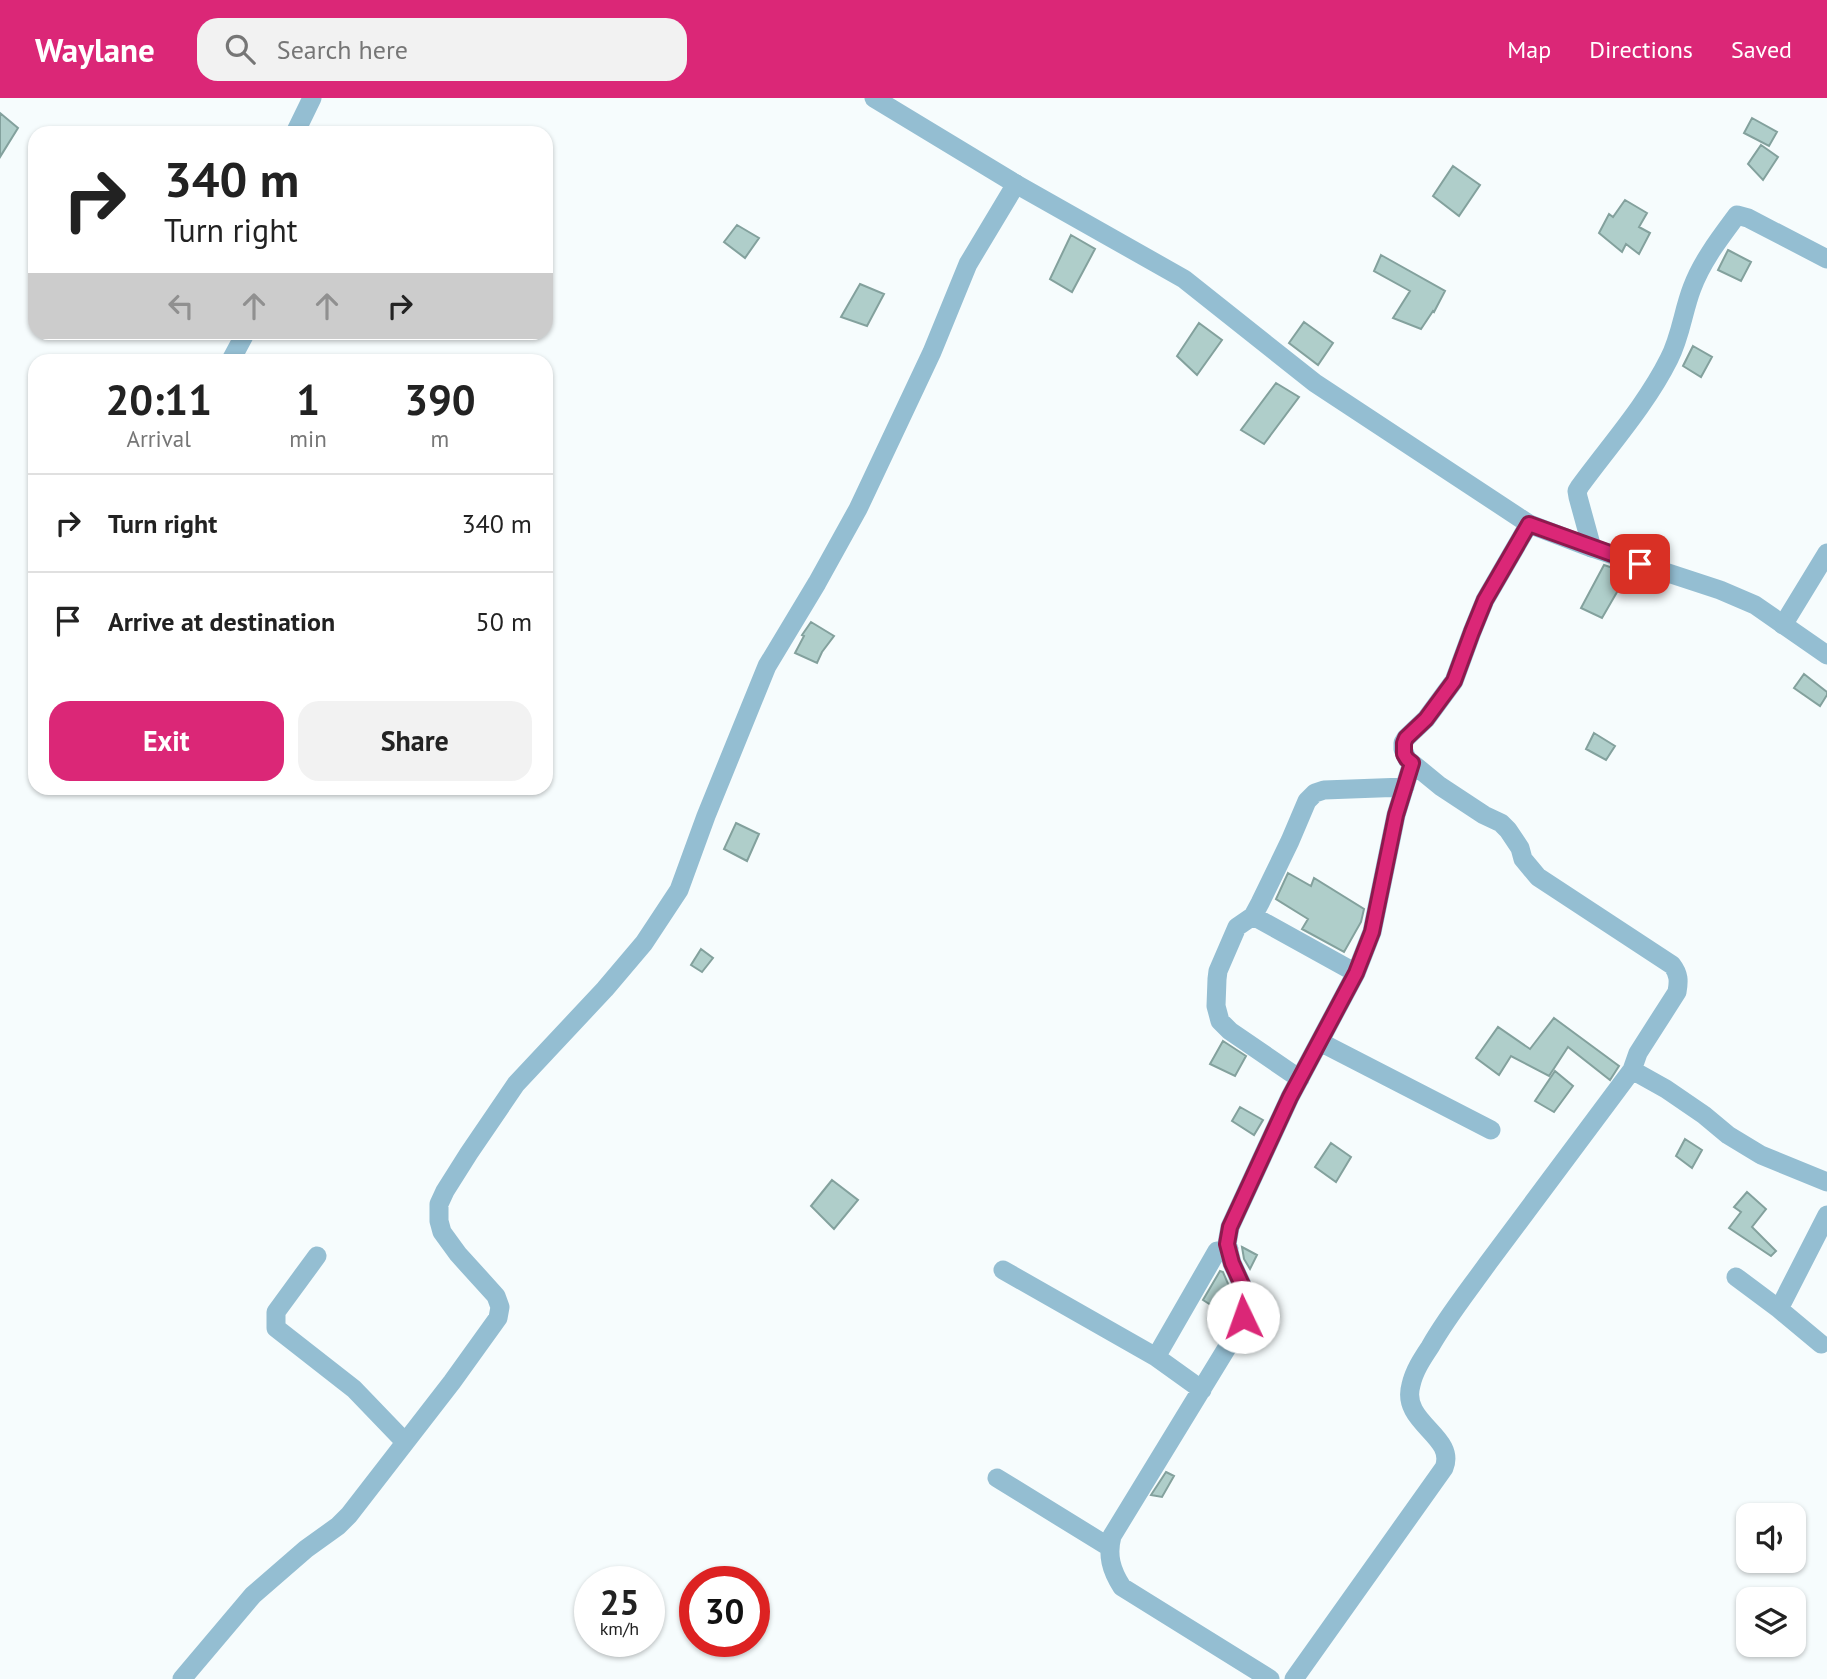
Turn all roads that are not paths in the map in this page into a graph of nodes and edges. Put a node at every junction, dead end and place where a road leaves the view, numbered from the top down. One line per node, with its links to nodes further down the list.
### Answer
1 (312, 98): 3 (street)
2 (874, 98): 4 (street)
3 (298, 126)
4 (1016, 184): 6 (street); 29 (street)
5 (1827, 259): 7 (street)
6 (1529, 524): 7 (street); 11 (street)
7 (1592, 548): 9 (street)
8 (1827, 553): 9 (street)
9 (1783, 625): 10 (street)
10 (1827, 655)
11 (1412, 763): 12 (street); 16 (street)
12 (1405, 787): 13 (street); 14 (street)
13 (1253, 916): 14 (street); 17 (street)
14 (1356, 973): 15 (street)
15 (1320, 1042): 17 (street); 18 (street)
16 (1632, 1070): 19 (street); 34 (street)
17 (1300, 1079): 21 (street)
18 (1491, 1130)
19 (1827, 1182)
20 (1827, 1215): 25 (street)
21 (1228, 1249): 27 (street); 28 (street)
22 (317, 1256): 29 (street)
23 (1003, 1270): 27 (street)
24 (1736, 1277): 25 (street)
25 (1779, 1309): 26 (street)
26 (1821, 1344)
27 (1156, 1357): 28 (street)
28 (1202, 1390): 31 (street)
29 (405, 1442): 32 (street)
30 (997, 1478): 31 (street)
31 (1109, 1547): 33 (street)
32 (182, 1679)
33 (1270, 1679)
34 (1294, 1679)

